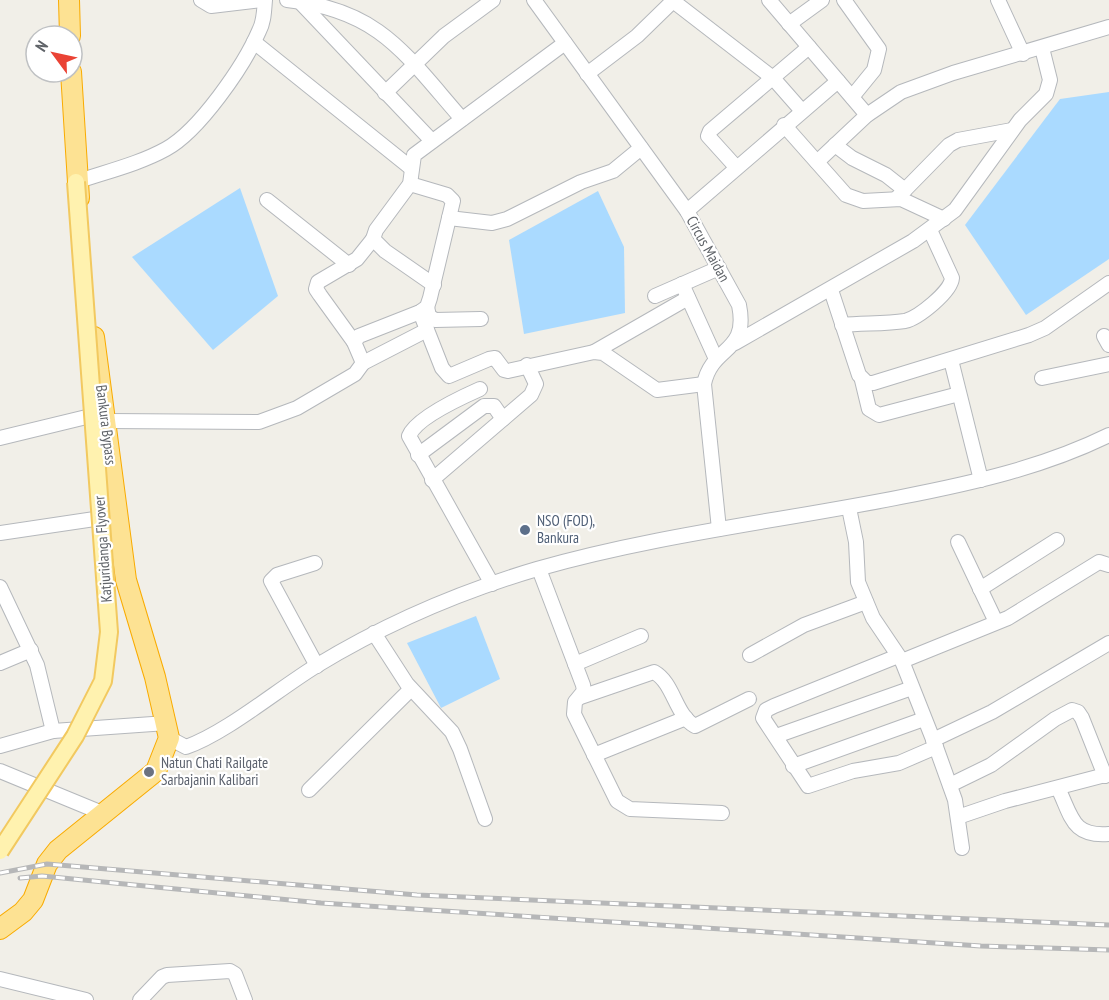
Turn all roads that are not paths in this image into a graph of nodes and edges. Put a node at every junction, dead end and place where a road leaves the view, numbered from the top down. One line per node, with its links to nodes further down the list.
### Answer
1 (69, 0): 12 (highway)
2 (201, 0): 3 (street)
3 (263, 0): 15 (street)
4 (493, 0): 20 (street)
5 (534, 0): 16 (street, Circus Maidan)
6 (769, 0): 13 (street)
7 (822, 0): 13 (street)
8 (844, 0): 26 (street)
9 (998, 0): 19 (street)
10 (293, 1): 20 (street); 25 (street)
11 (674, 1): 21 (street); 22 (street)
12 (70, 24)
13 (789, 24): 17 (street)
14 (1109, 27): 18 (street)
15 (254, 42): 37 (street); 38 (street)
16 (565, 43): 21 (street, Circus Maidan); 29 (street)
17 (809, 47): 22 (street); 23 (street)
18 (1042, 48): 19 (street); 31 (street)
19 (1023, 54): 28 (street)
20 (414, 65): 25 (street); 29 (street)
21 (587, 74): 34 (street, Circus Maidan)
22 (773, 78): 27 (street); 36 (street)
23 (838, 81): 26 (street); 27 (street)
24 (72, 84): 38 (highway, Bankura Bypass)
25 (385, 93): 32 (street)
26 (852, 97): 28 (street)
27 (802, 111): 30 (street)
28 (867, 115): 33 (street)
29 (462, 119): 32 (street)
30 (784, 126): 35 (street); 36 (street)
31 (1012, 130): 40 (street); 44 (street)
32 (432, 141): 37 (street)
33 (835, 145): 35 (street); 40 (street)
34 (641, 148): 42 (street, Circus Maidan); 43 (street)
35 (817, 162): 40 (street)
36 (736, 167): 42 (street)
37 (411, 168): 39 (street)
38 (76, 182): 72 (highway, Bankura Bypass); 126 (main road, Katjuridanga Flyover, bridge)
39 (410, 184): 43 (street); 46 (street)
40 (900, 194): 44 (street)
41 (267, 200): 47 (street)
42 (687, 211): 48 (street, Circus Maidan)
43 (449, 218): 51 (street)
44 (944, 219): 45 (street)
45 (930, 230): 52 (street); 57 (street)
46 (373, 239): 47 (street); 51 (street)
47 (349, 265): 59 (street)
48 (719, 268): 50 (street); 60 (street, Circus Maidan)
49 (1109, 283): 63 (street)
50 (682, 284): 53 (street); 54 (street)
51 (434, 285): 55 (street)
52 (831, 290): 57 (street); 60 (street)
53 (655, 296)
54 (688, 298): 61 (street); 62 (street)
55 (423, 309): 56 (street); 58 (street); 59 (street)
56 (481, 319)
57 (842, 325): 68 (street)
58 (427, 330): 64 (street); 66 (street)
59 (354, 342): 64 (street)
60 (735, 343): 62 (street)
61 (594, 352): 66 (street); 69 (street)
62 (716, 359): 69 (street)
63 (951, 360): 68 (street); 71 (street)
64 (363, 363): 72 (street)
65 (1109, 364): 67 (street)
66 (527, 365): 73 (street)
67 (1042, 378)
68 (862, 380): 71 (street)
69 (704, 384): 81 (street)
70 (480, 389): 76 (street)
71 (959, 394): 78 (street)
72 (106, 417): 75 (street); 80 (highway, Bankura Bypass)
73 (503, 419): 76 (street); 77 (street)
74 (1109, 435): 78 (street)
75 (0, 438)
76 (418, 455): 77 (street)
77 (432, 480): 88 (street)
78 (981, 480): 79 (street)
79 (849, 508): 81 (street); 91 (street)
80 (116, 516): 82 (street); 109 (highway, Bankura Bypass)
81 (719, 529): 87 (street)
82 (0, 533)
83 (1057, 540): 90 (street)
84 (958, 542): 90 (street)
85 (315, 562): 101 (street)
86 (1109, 565): 92 (street)
87 (539, 569): 88 (street); 100 (street)
88 (492, 584): 93 (street)
89 (0, 587): 96 (street)
90 (980, 589): 92 (street)
91 (866, 602): 97 (street); 98 (street)
92 (996, 622): 98 (street)
93 (374, 633): 101 (street); 103 (street)
94 (641, 636): 100 (street)
95 (1109, 643): 111 (street)
96 (31, 650): 99 (street); 108 (street)
97 (750, 655)
98 (900, 658): 102 (street); 110 (street)
99 (0, 663)
100 (575, 664): 104 (street)
101 (317, 666): 109 (street)
102 (912, 688): 107 (street); 110 (street)
103 (411, 689): 119 (street); 123 (street)
104 (580, 697): 106 (street); 113 (street)
105 (749, 699): 106 (street)
106 (686, 718): 113 (street)
107 (924, 719): 111 (street); 114 (street)
108 (53, 730): 109 (street); 112 (street)
109 (168, 730): 120 (highway)
110 (776, 736): 114 (street)
111 (935, 743): 114 (street); 117 (street)
112 (0, 746)
113 (594, 754): 121 (street)
114 (794, 766)
115 (0, 771): 120 (street)
116 (1107, 775): 117 (street); 118 (street)
117 (950, 785): 122 (street)
118 (1058, 788): 122 (street); 124 (street)
119 (309, 790)
120 (102, 813): 127 (highway)
121 (722, 813)
122 (958, 817): 125 (street)
123 (484, 819)
124 (1109, 834)
125 (962, 848)
126 (0, 851)
127 (0, 929)
128 (0, 979): 129 (street)
129 (19, 986): 130 (street); 131 (street)
130 (19, 1000)
131 (86, 1000)
132 (140, 1000): 133 (street)
133 (245, 1000)

